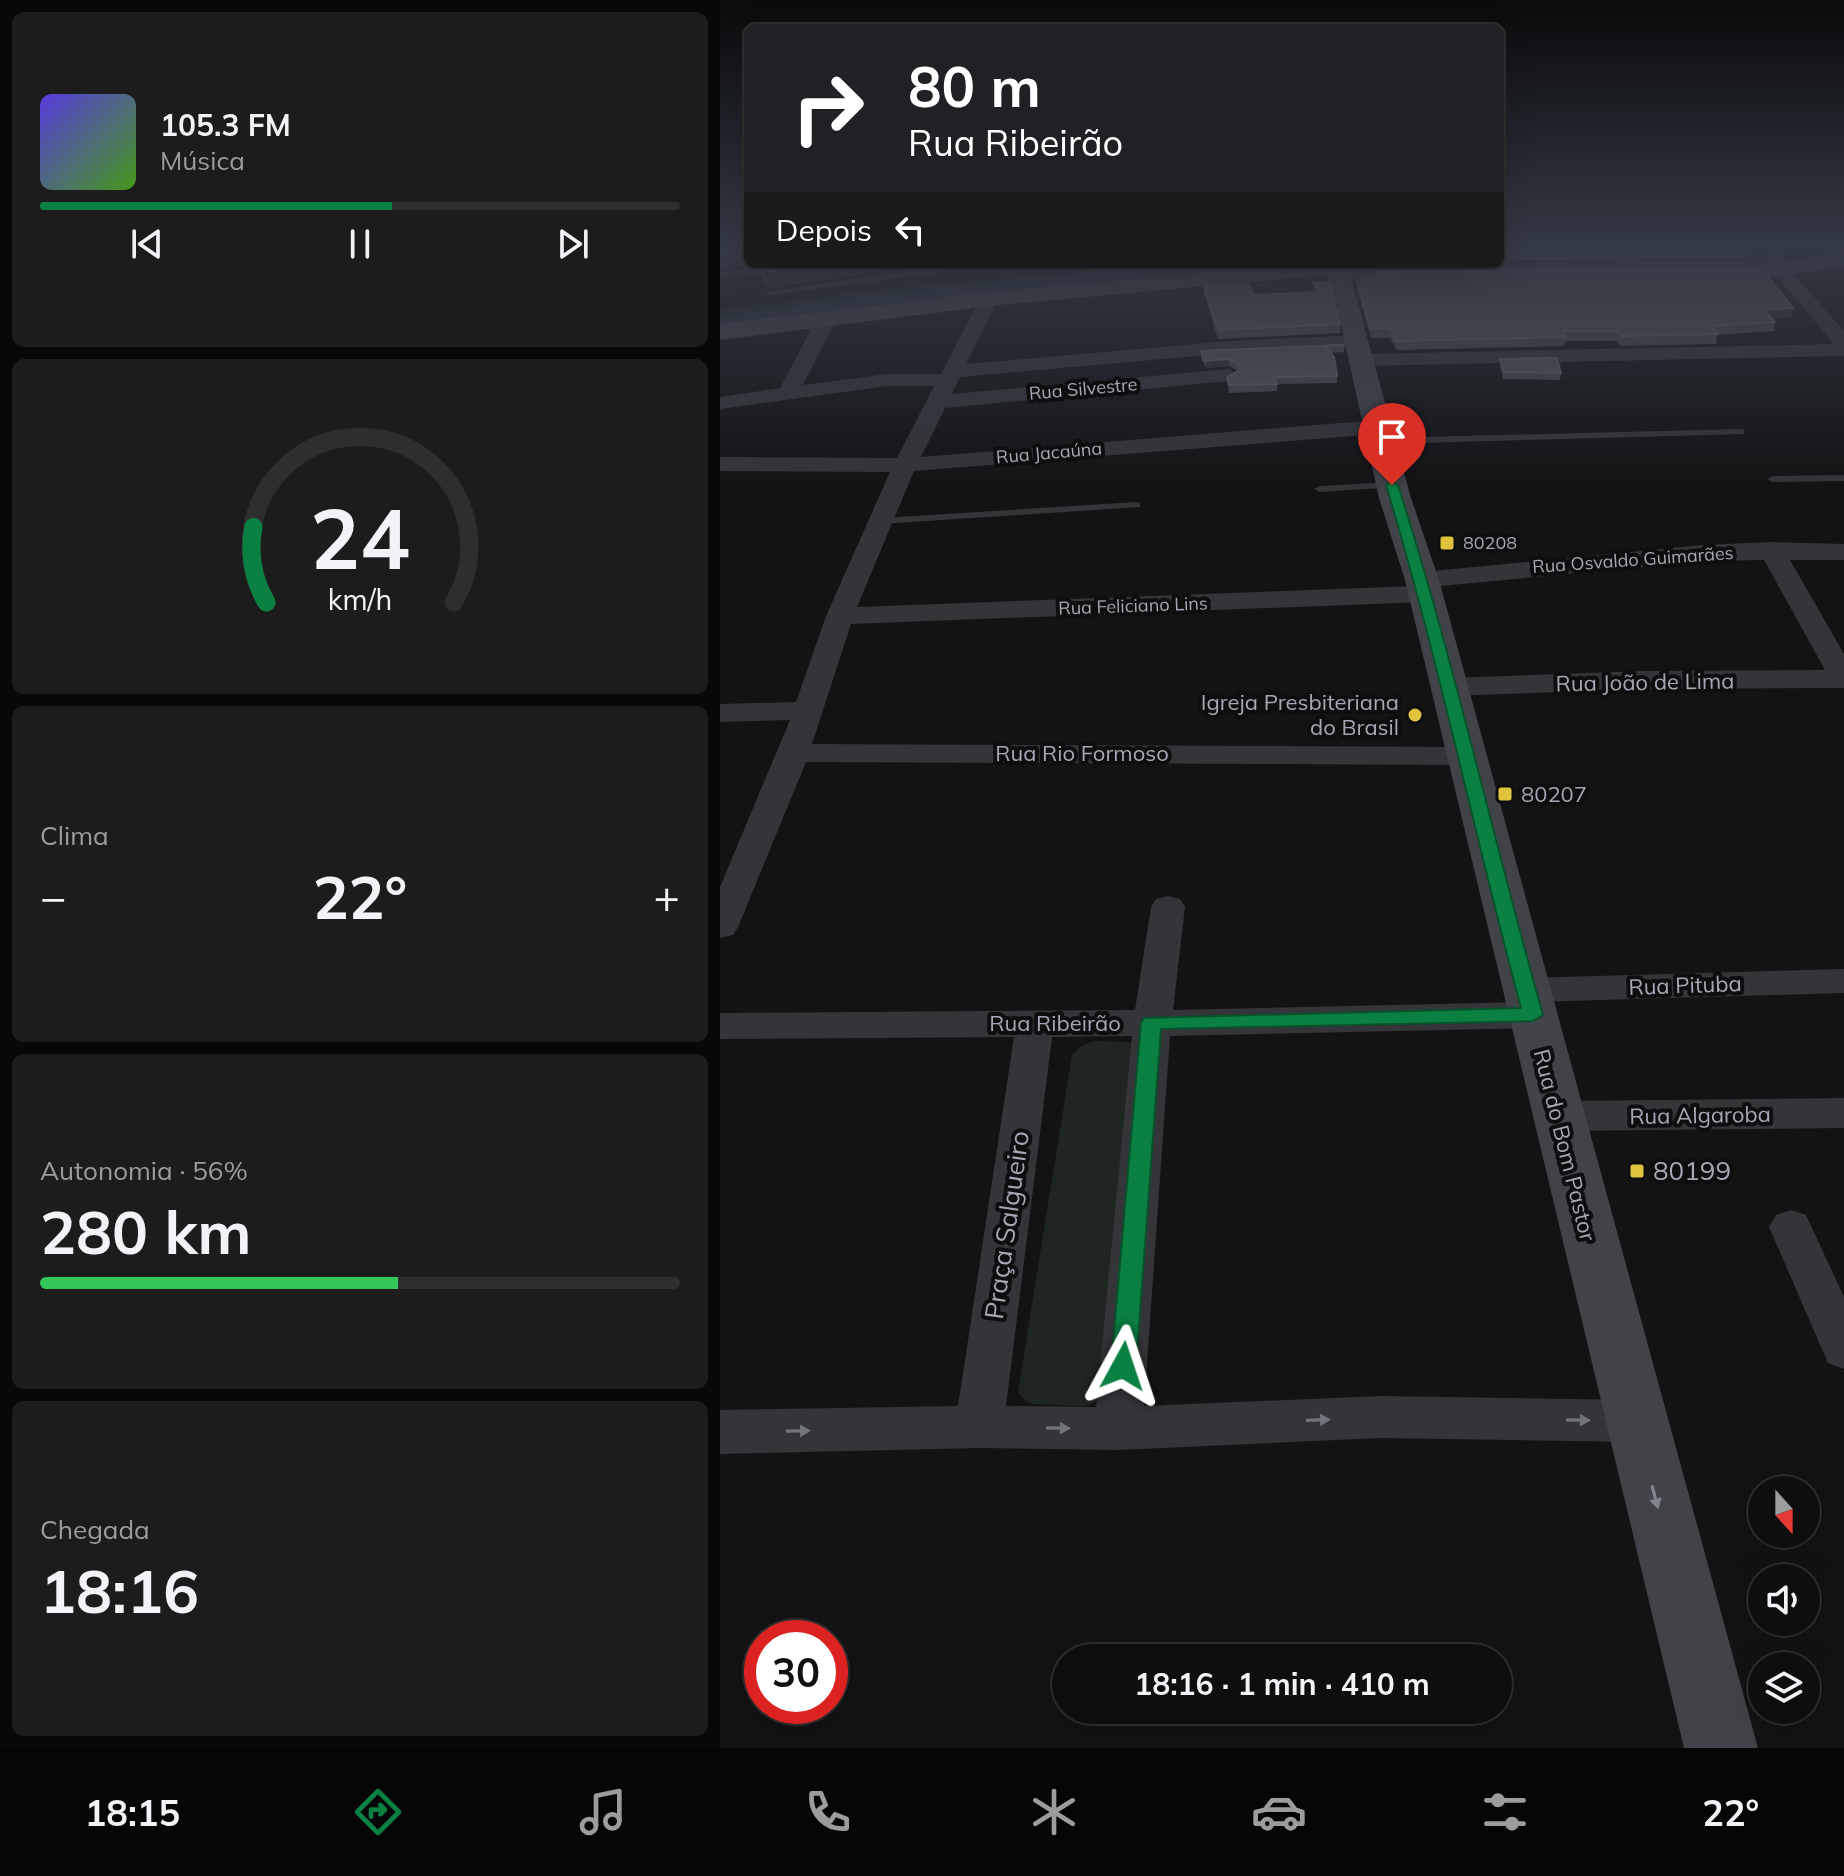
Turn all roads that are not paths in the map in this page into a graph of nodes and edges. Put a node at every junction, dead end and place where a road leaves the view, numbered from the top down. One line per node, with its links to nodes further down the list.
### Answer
1 (777, 325): 6 (street)
2 (824, 325): 12 (street)
3 (962, 325): 11 (street)
4 (1352, 325): 9 (street, Rua do Bom Pastor)
5 (1828, 325): 7 (street)
6 (720, 332)
7 (1844, 343)
8 (1844, 350): 9 (street)
9 (1360, 351): 11 (street); 15 (street, Rua do Bom Pastor)
10 (1229, 375): 11 (street, Rua Silvestre)
11 (947, 384): 12 (street); 17 (street)
12 (789, 392): 13 (street)
13 (720, 403)
14 (1740, 432): 15 (lane)
15 (1379, 434): 17 (street, Rua Jacaúna); 20 (street, Rua do Bom Pastor)
16 (720, 464): 17 (street, Rua Jacaúna)
17 (905, 465): 23 (street)
18 (1844, 478): 19 (lane)
19 (1773, 479)
20 (1392, 485): 21 (lane); 26 (street, Rua do Bom Pastor)
21 (1320, 489)
22 (1136, 505): 23 (lane)
23 (881, 521): 27 (street)
24 (1771, 550): 25 (street, Rua Osvaldo Guimarães); 26 (street, Rua Osvaldo Guimarães); 28 (street)
25 (1844, 552)
26 (1423, 587): 27 (street, Rua Feliciano Lins); 29 (street, Rua do Bom Pastor)
27 (840, 616): 30 (street)
28 (1844, 679): 29 (street, Rua João de Lima)
29 (1447, 687): 33 (street, Rua do Bom Pastor)
30 (808, 711): 31 (street); 32 (street)
31 (720, 713)
32 (794, 753): 33 (street, Rua Rio Formoso); 35 (street)
33 (1465, 756): 37 (street, Rua do Bom Pastor)
34 (1168, 907): 39 (street)
35 (720, 927)
36 (1844, 981): 37 (street, Rua Pituba)
37 (1530, 1002): 39 (street, Rua Ribeirão); 42 (street, Rua do Bom Pastor)
38 (1035, 1023): 39 (street, Rua Ribeirão); 40 (street, Rua Ribeirão); 46 (street, Praça Salgueiro)
39 (1152, 1023): 47 (street)
40 (720, 1026)
41 (1844, 1113): 42 (street, Rua Algaroba)
42 (1557, 1116): 45 (street, Rua do Bom Pastor)
43 (1791, 1227): 44 (street)
44 (1844, 1349)
45 (1635, 1421): 47 (street, one-way to 45); 49 (street, Rua do Bom Pastor, one-way to 49)
46 (979, 1427): 47 (street, one-way to 47); 48 (street, one-way to 46)
47 (1118, 1429)
48 (720, 1432)
49 (1721, 1748)

